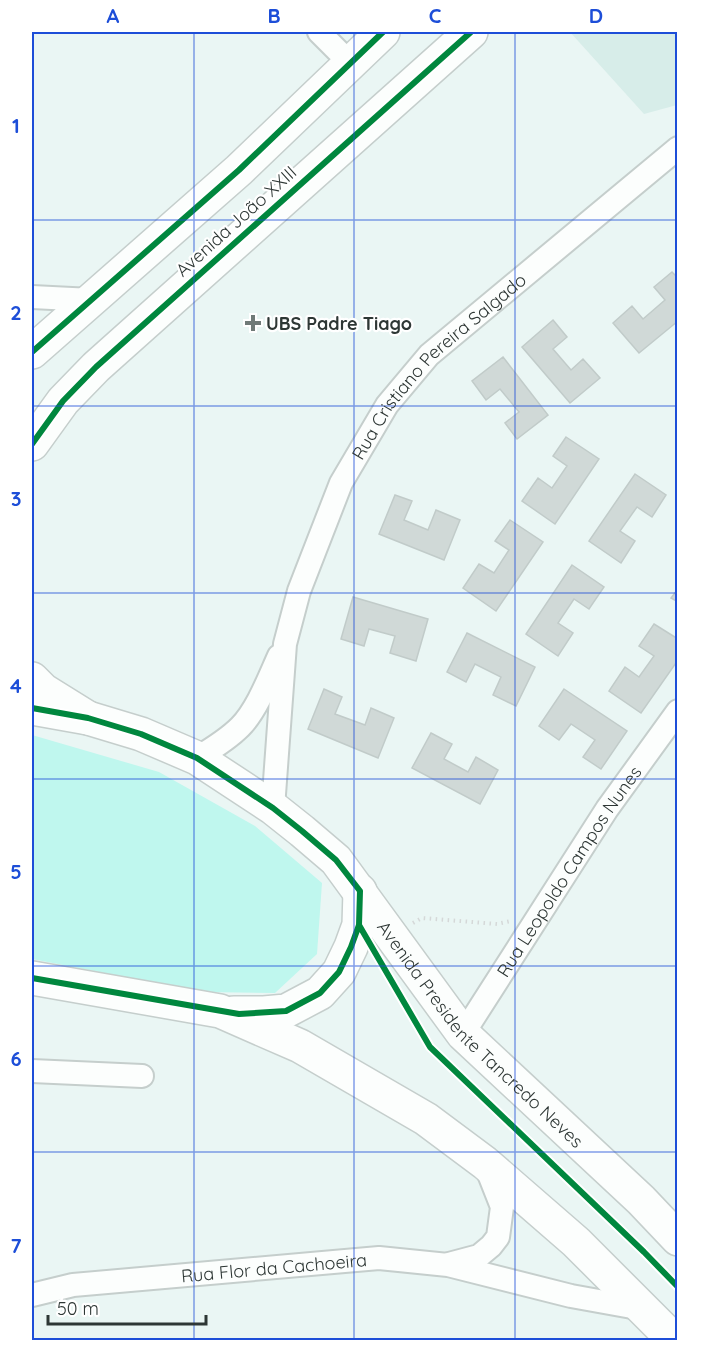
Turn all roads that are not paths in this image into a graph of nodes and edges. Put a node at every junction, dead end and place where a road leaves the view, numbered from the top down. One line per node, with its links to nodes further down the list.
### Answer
1 (319, 32): 4 (street)
2 (383, 32): 4 (main road, Avenida João XXIII)
3 (471, 32): 7 (main road, Avenida João XXIII)
4 (349, 62): 6 (main road, Avenida João XXIII)
5 (678, 148): 12 (street, Rua Cristiano Pereira Salgado)
6 (156, 244): 7 (main road); 9 (main road, Avenida João XXIII)
7 (176, 294): 11 (main road, Avenida João XXIII)
8 (32, 297): 9 (street)
9 (92, 300): 10 (main road, Avenida João XXIII)
10 (32, 348)
11 (32, 444)
12 (285, 644): 17 (street, Rua Cristiano Pereira Salgado); 18 (street, Rua Cristiano Pereira Salgado)
13 (32, 679): 16 (main road)
14 (32, 708): 16 (main road, Avenida Presidente Tancredo Neves)
15 (678, 711): 22 (street, Rua Leopoldo Campos Nunes)
16 (88, 718): 17 (main road, Avenida Presidente Tancredo Neves)
17 (197, 758): 18 (main road, Avenida Presidente Tancredo Neves)
18 (273, 808): 19 (main road, Avenida Presidente Tancredo Neves)
19 (360, 891): 21 (main road); 22 (main road, Avenida Presidente Tancredo Neves)
20 (32, 978): 21 (main road)
21 (220, 1011): 25 (main road)
22 (463, 1034): 26 (main road, Avenida Presidente Tancredo Neves)
23 (32, 1071): 24 (street)
24 (142, 1076)
25 (485, 1163): 27 (street, Rua Flor da Cachoeira); 29 (main road)
26 (678, 1239)
27 (448, 1265): 28 (street, Rua Flor da Cachoeira); 29 (street, Rua Flor da Cachoeira)
28 (32, 1295)
29 (645, 1309): 30 (main road)
30 (674, 1341)

